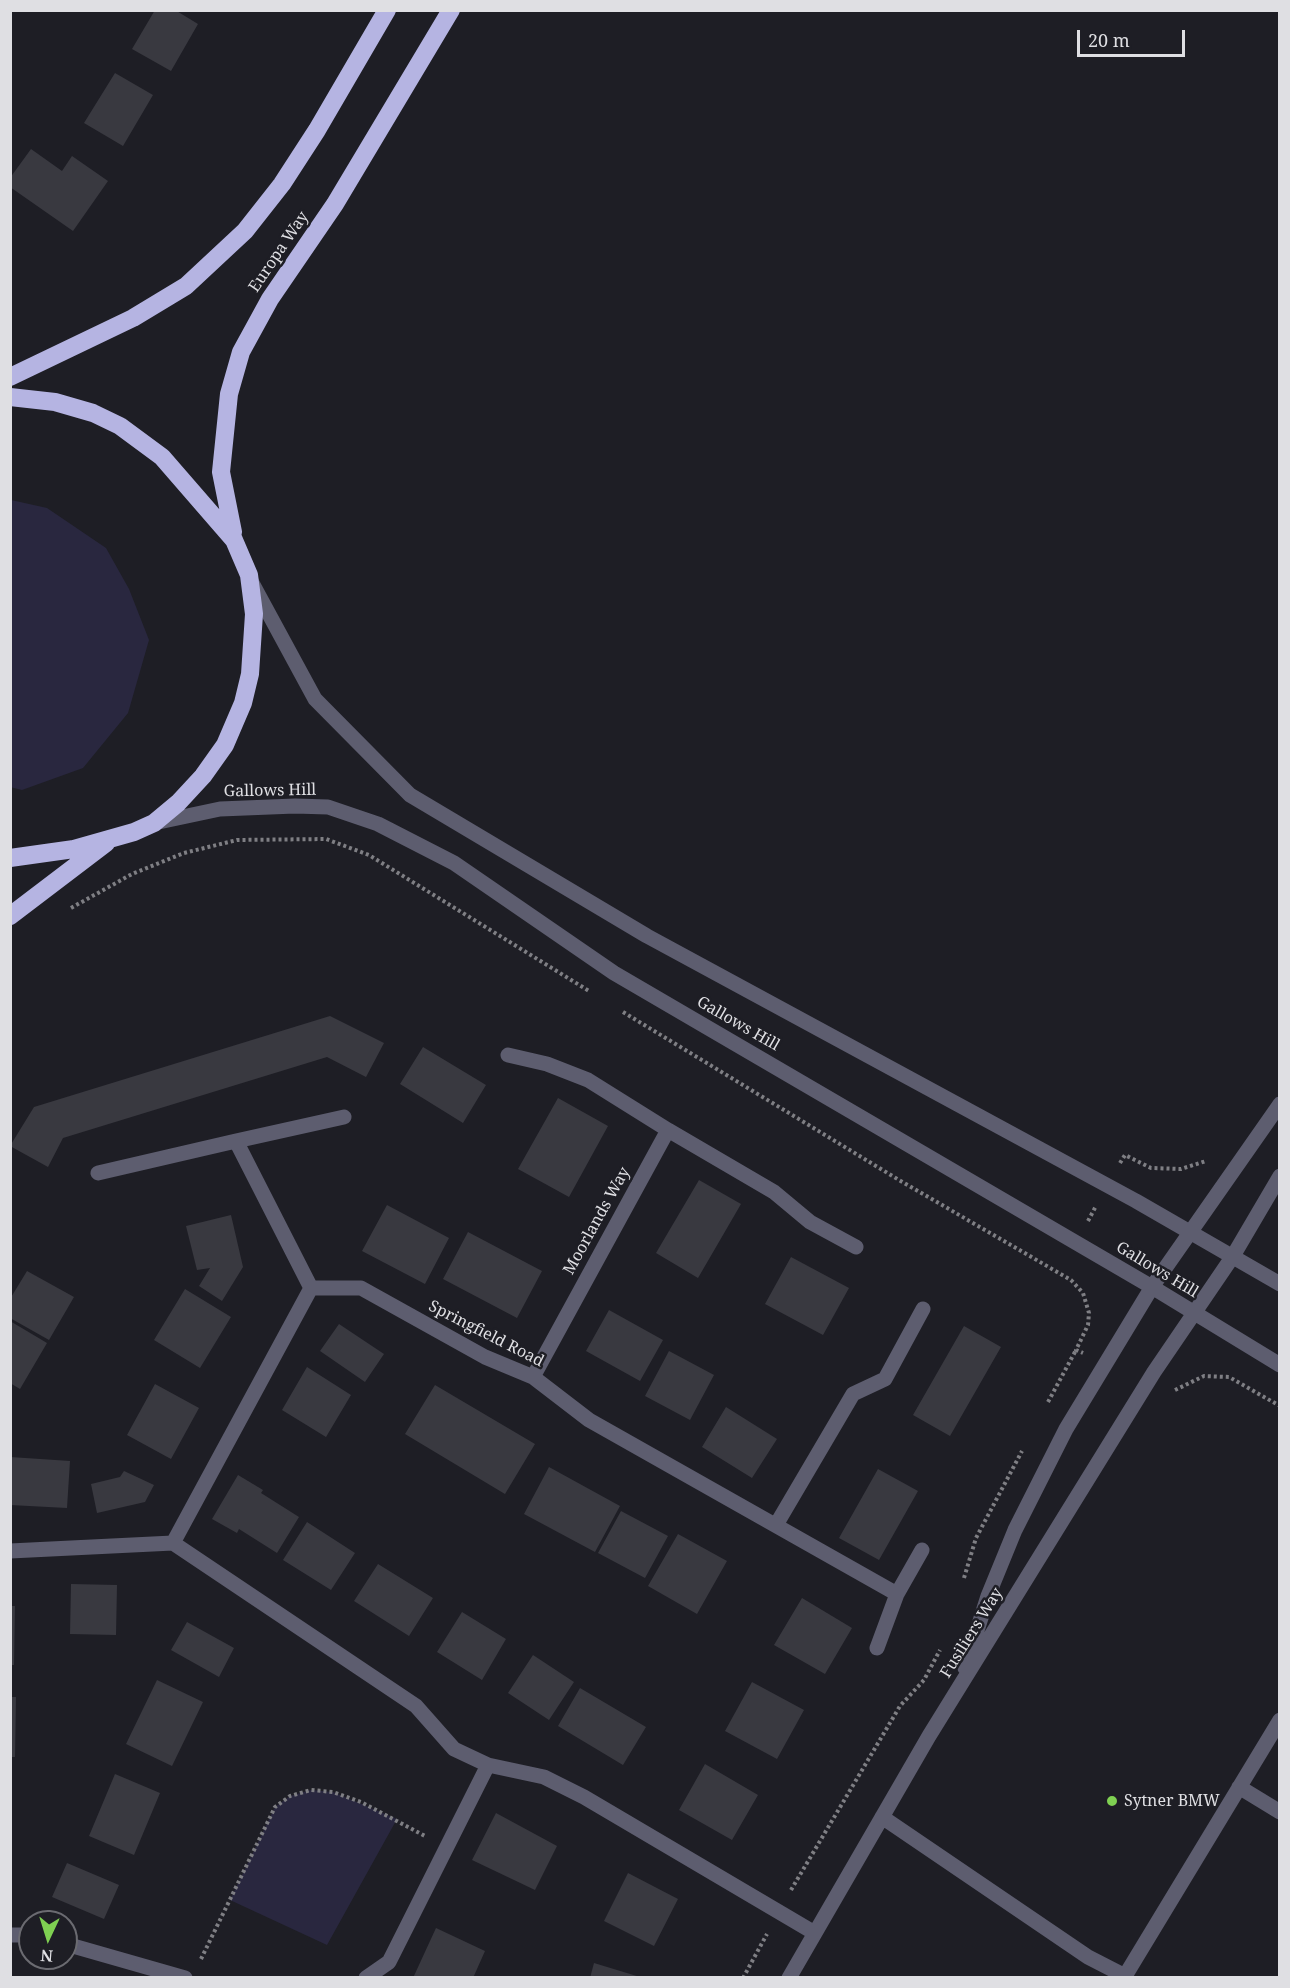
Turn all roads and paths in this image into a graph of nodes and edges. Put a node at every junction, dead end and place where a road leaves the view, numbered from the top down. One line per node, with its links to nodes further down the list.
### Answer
1 (387, 10): 3 (highway)
2 (451, 10): 5 (highway, Europa Way)
3 (10, 377)
4 (10, 398): 5 (highway)
5 (234, 540): 6 (highway)
6 (249, 575): 7 (highway); 21 (street, Gallows Hill)
7 (154, 823): 8 (highway); 25 (street, Gallows Hill)
8 (112, 839): 9 (highway); 11 (highway)
9 (10, 858)
10 (65, 911): 12 (path)
11 (10, 916)
12 (590, 992)
13 (620, 1010): 29 (path)
14 (508, 1055): 17 (street)
15 (1280, 1104): 21 (street)
16 (344, 1117): 18 (street)
17 (668, 1130): 22 (street); 32 (street, Moorlands Way)
18 (236, 1141): 19 (street); 26 (street)
19 (98, 1173)
20 (1280, 1176): 23 (street, Fusiliers Way)
21 (1190, 1232): 23 (street, Gallows Hill); 25 (street)
22 (856, 1247)
23 (1233, 1256): 24 (street, Gallows Hill); 28 (street, Fusiliers Way)
24 (1280, 1284)
25 (1152, 1287): 28 (street, Gallows Hill); 45 (street)
26 (312, 1288): 32 (street, Springfield Road); 38 (street)
27 (923, 1309): 37 (street)
28 (1193, 1313): 31 (street, Gallows Hill); 45 (street, Fusiliers Way)
29 (1076, 1350): 30 (path); 35 (path)
30 (1086, 1355)
31 (1280, 1365)
32 (533, 1377): 37 (street, Springfield Road)
33 (1169, 1397): 34 (path)
34 (1280, 1406)
35 (1043, 1413)
36 (1026, 1444): 41 (path)
37 (776, 1525): 42 (street, Springfield Road)
38 (173, 1543): 40 (street); 47 (street)
39 (922, 1550): 42 (street)
40 (10, 1551)
41 (961, 1588)
42 (897, 1593): 44 (street)
43 (943, 1644): 52 (path)
44 (877, 1648)
45 (959, 1688): 50 (street, Fusiliers Way)
46 (1280, 1720): 48 (street)
47 (488, 1765): 51 (street); 52 (street)
48 (1239, 1787): 49 (street); 59 (street)
49 (1280, 1812)
50 (882, 1817): 53 (street, Fusiliers Way); 59 (street)
51 (447, 1848): 55 (path); 56 (street)
52 (779, 1912): 53 (street); 57 (path)
53 (813, 1932): 58 (street, Fusiliers Way)
54 (78, 1947): 55 (street)
55 (191, 1973)
56 (366, 1977)
57 (743, 1977)
58 (789, 1977)
59 (1125, 1977)

